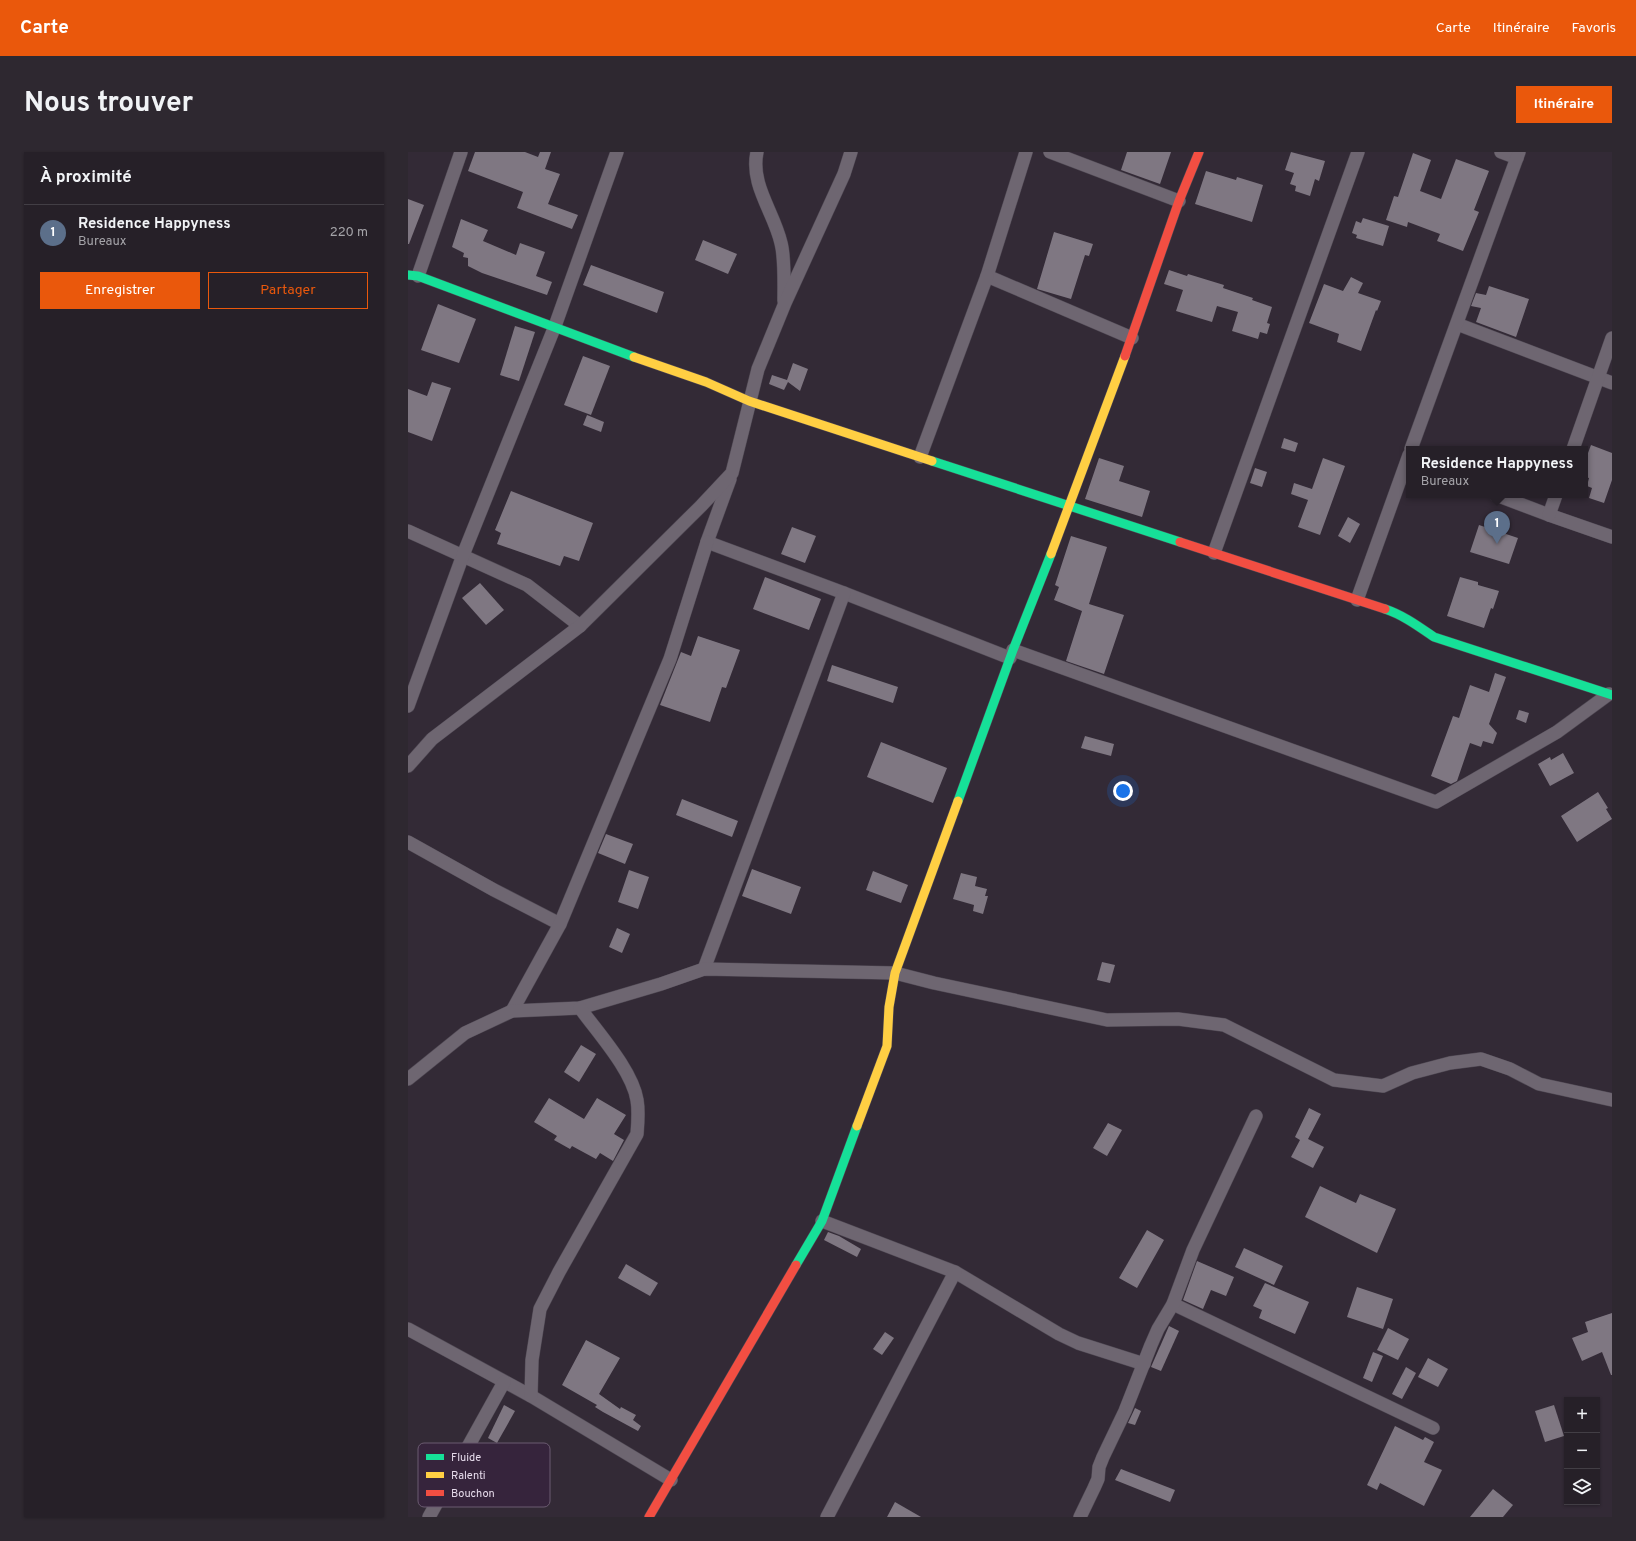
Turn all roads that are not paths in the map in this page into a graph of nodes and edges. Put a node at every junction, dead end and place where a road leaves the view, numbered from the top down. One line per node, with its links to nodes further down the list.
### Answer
1 (461, 152): 12 (street)
2 (617, 152): 16 (street)
3 (757, 152): 14 (street)
4 (851, 152): 14 (street)
5 (1026, 152): 13 (street)
6 (1050, 152): 11 (street)
7 (1199, 152): 11 (street)
8 (1358, 152): 34 (street)
9 (1501, 152): 10 (street)
10 (1518, 155): 15 (street)
11 (1178, 201): 17 (street)
12 (411, 276): 16 (street)
13 (987, 276): 17 (street); 24 (street)
14 (784, 303): 21 (street)
15 (1457, 324): 19 (street); 22 (street)
16 (555, 326): 21 (street); 35 (street)
17 (1132, 338): 29 (street)
18 (1612, 338): 19 (street)
19 (1598, 377): 20 (street); 23 (street)
20 (1612, 383)
21 (749, 401): 24 (street); 26 (street)
22 (1413, 446)
23 (1574, 446)
24 (920, 457): 29 (street)
25 (1406, 464): 37 (street)
26 (732, 473): 33 (street); 38 (street)
27 (1504, 498): 30 (street)
28 (1555, 498): 30 (street)
29 (1069, 506): 34 (street); 39 (street)
30 (1549, 515): 32 (street)
31 (408, 531): 35 (street)
32 (1612, 537)
33 (707, 542): 36 (street); 44 (street)
34 (1214, 553): 37 (street)
35 (463, 555): 38 (street); 41 (street)
36 (844, 593): 39 (street); 45 (street)
37 (1357, 600): 40 (street)
38 (580, 626): 42 (street)
39 (1012, 654): 40 (street); 46 (street)
40 (1611, 695)
41 (408, 706)
42 (408, 766)
43 (408, 842): 44 (street)
44 (560, 924): 48 (street)
45 (704, 969): 46 (street); 47 (street)
46 (895, 973): 50 (street); 52 (street)
47 (580, 1008): 48 (street); 58 (street)
48 (512, 1011): 49 (street)
49 (408, 1079)
50 (1612, 1100)
51 (1256, 1116): 54 (street)
52 (822, 1220): 53 (street); 61 (street)
53 (954, 1272): 56 (street); 65 (street)
54 (1173, 1304): 56 (street); 59 (street)
55 (408, 1328): 57 (street)
56 (1144, 1364): 66 (street)
57 (504, 1382): 58 (street); 60 (street)
58 (532, 1396): 61 (street)
59 (1433, 1428)
60 (470, 1443)
61 (671, 1480): 64 (street)
62 (435, 1507): 63 (street)
63 (429, 1517)
64 (649, 1517)
65 (826, 1517)
66 (1080, 1517)

